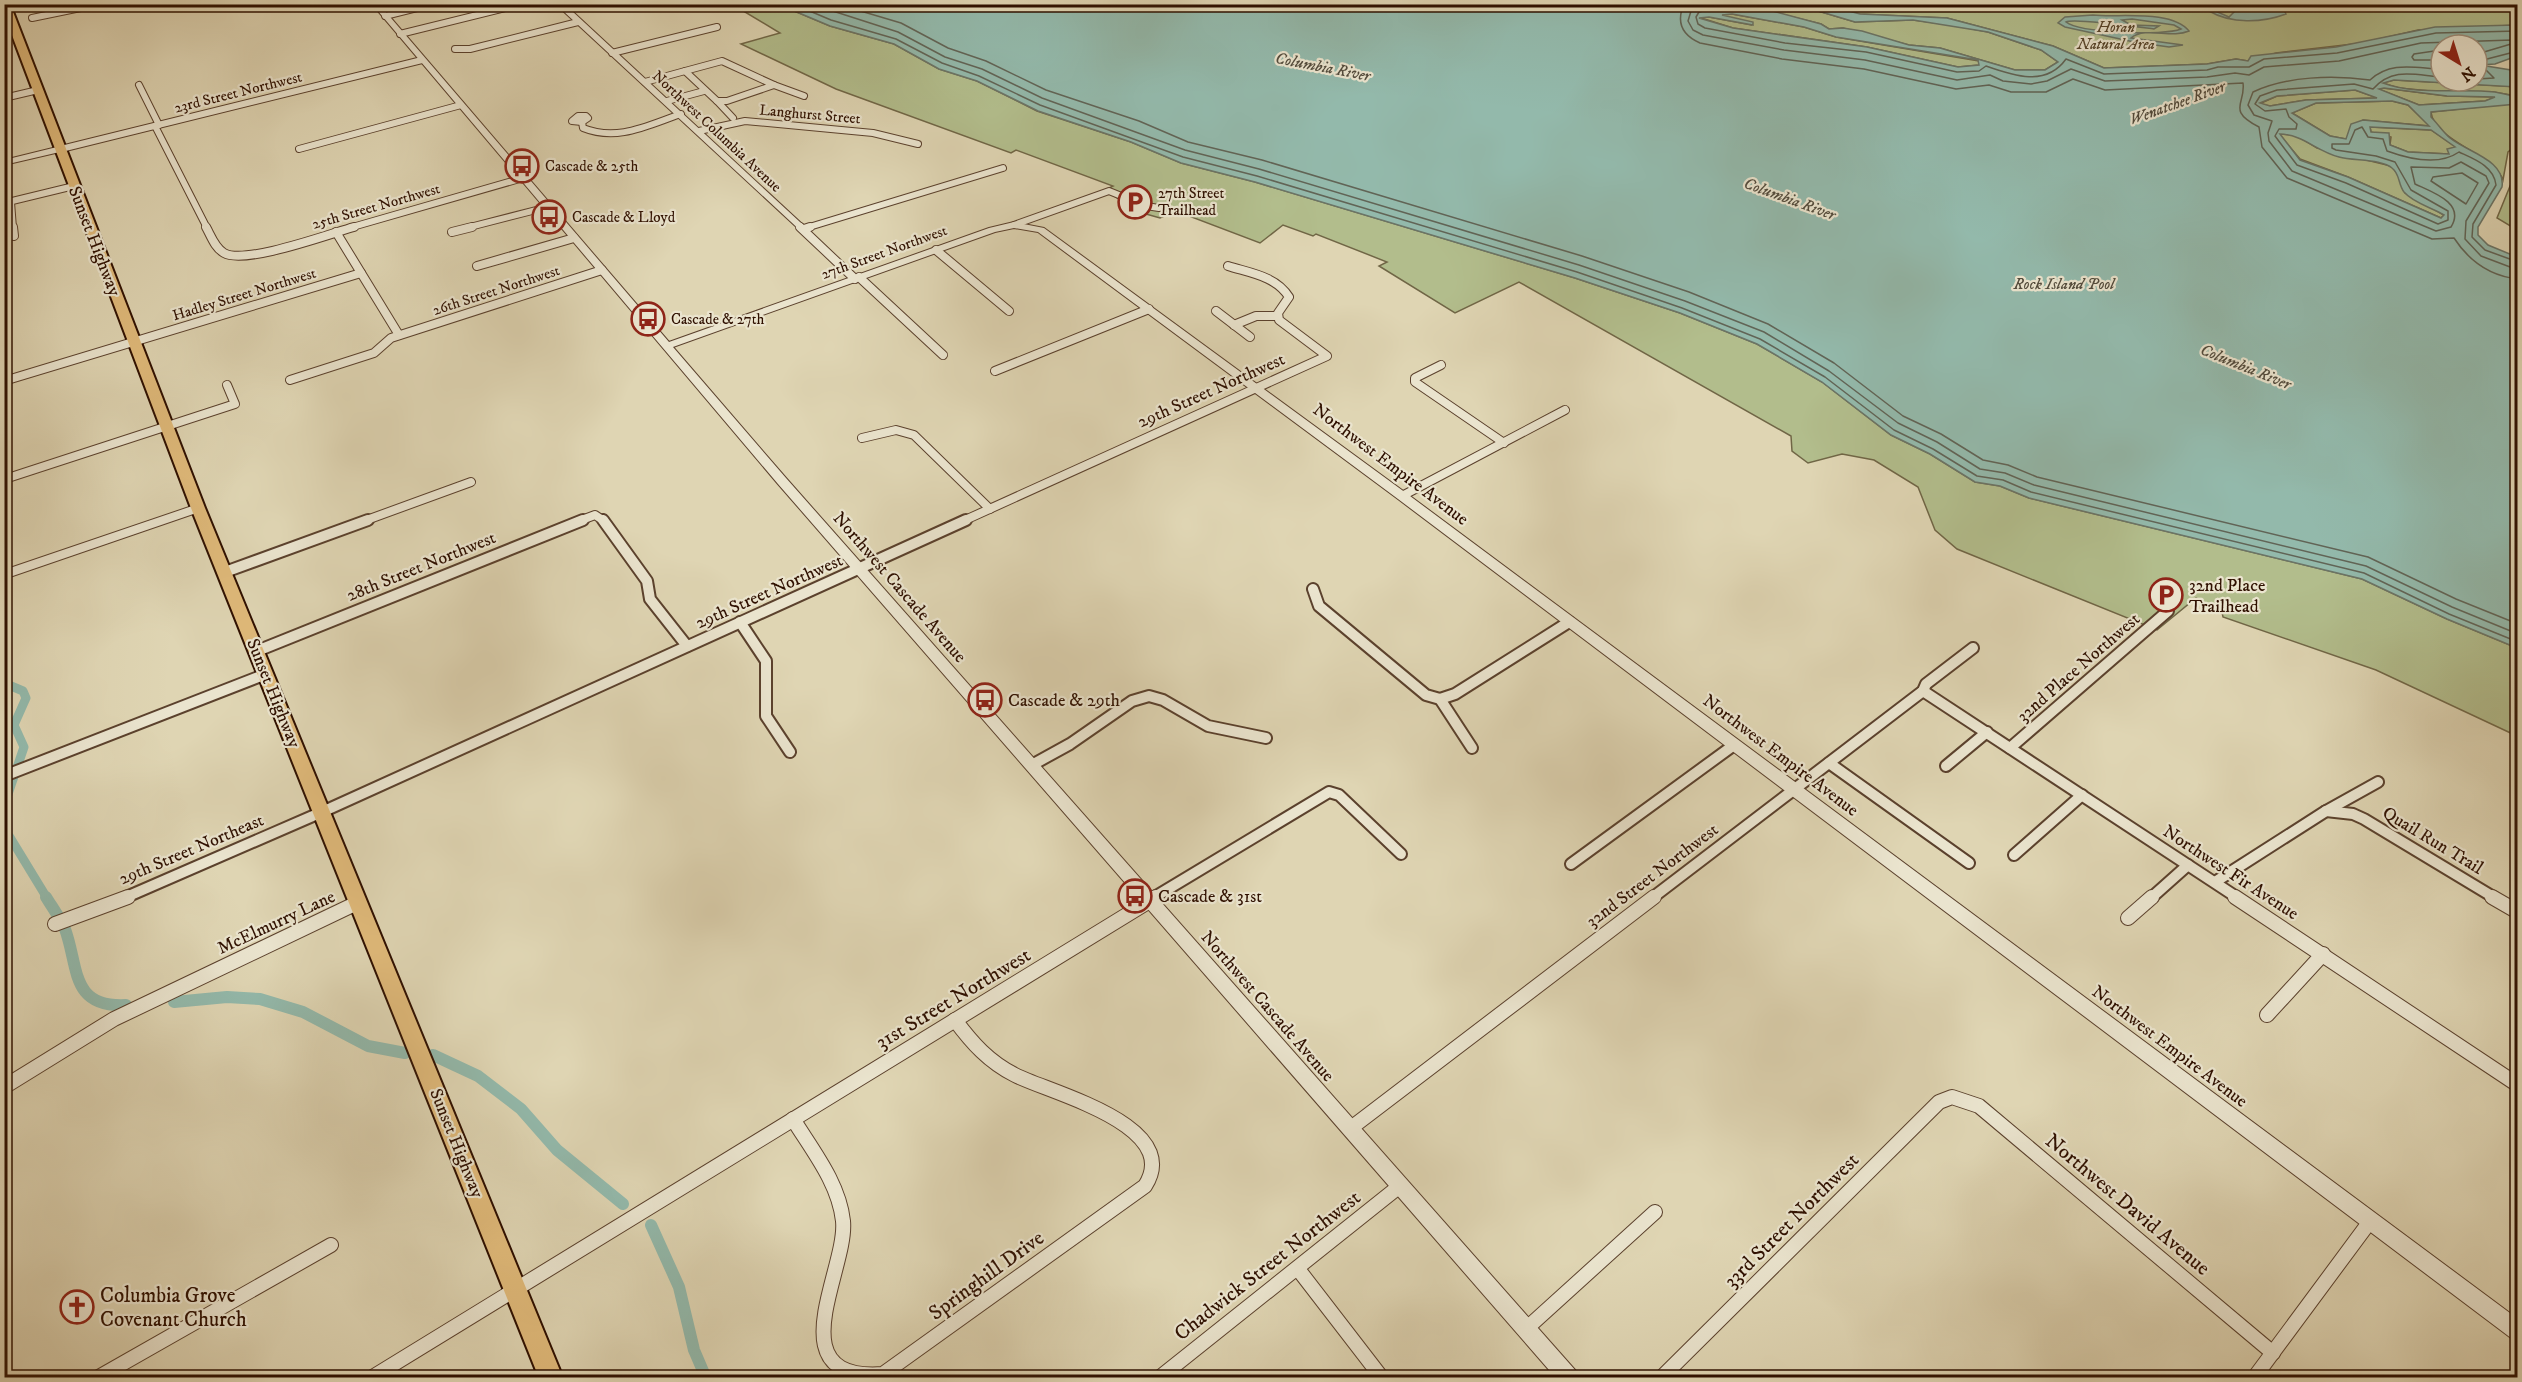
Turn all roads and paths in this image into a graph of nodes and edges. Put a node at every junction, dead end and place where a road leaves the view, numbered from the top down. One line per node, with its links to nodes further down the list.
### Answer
1 (5, 4): 21 (highway, Sunset Highway)
2 (100, 4): 8 (street)
3 (375, 4): 7 (street, Northwest Cascade Avenue)
4 (433, 4): 7 (street)
5 (522, 4): 11 (street)
6 (560, 4): 9 (street, Northwest Columbia Avenue)
7 (384, 16): 11 (street, Northwest Cascade Avenue)
8 (32, 18)
9 (578, 22): 12 (street); 13 (street, Northwest Columbia Avenue)
10 (717, 27): 13 (street)
11 (400, 34): 15 (street, Northwest Cascade Avenue)
12 (455, 49)
13 (612, 53): 18 (street, Northwest Columbia Avenue)
14 (717, 53): 16 (street)
15 (422, 60): 27 (street, Northwest Cascade Avenue); 31 (street, 23rd Street Northwest)
16 (722, 62): 17 (street); 20 (street)
17 (685, 71): 18 (street); 22 (street)
18 (645, 82): 26 (street, Northwest Columbia Avenue)
19 (139, 85): 31 (street)
20 (774, 85): 23 (street); 25 (street)
21 (38, 90): 24 (street); 34 (highway, Sunset Highway)
22 (705, 92): 25 (street); 26 (street)
23 (804, 96)
24 (4, 98)
25 (717, 101): 29 (street)
26 (668, 102): 28 (street, Northwest Columbia Avenue)
27 (461, 105): 35 (street); 38 (street, Northwest Cascade Avenue)
28 (681, 114): 30 (street); 32 (street, Northwest Columbia Avenue)
29 (733, 118)
30 (582, 122)
31 (157, 125): 34 (street, 23rd Street Northwest); 45 (street, 25th Street Northwest)
32 (699, 131): 33 (street, Langhurst Street); 44 (street, Northwest Columbia Avenue)
33 (918, 144)
34 (61, 149): 36 (street); 39 (highway, Sunset Highway)
35 (299, 149)
36 (4, 163)
37 (1004, 168): 44 (street)
38 (523, 178): 41 (street, Northwest Cascade Avenue); 45 (street, 25th Street Northwest)
39 (74, 186): 40 (street); 62 (highway, Sunset Highway)
40 (8, 203): 47 (street)
41 (548, 207): 46 (street); 48 (street, Northwest Cascade Avenue)
42 (1159, 208): 43 (street, 27th Street Northwest)
43 (1014, 225): 49 (street, 27th Street Northwest); 55 (street, Northwest Empire Avenue)
44 (804, 229): 54 (street, Northwest Columbia Avenue)
45 (336, 232): 53 (street)
46 (452, 232)
47 (14, 236)
48 (574, 238): 50 (street); 52 (street, Northwest Cascade Avenue)
49 (936, 250): 54 (street, 27th Street Northwest); 56 (street)
50 (477, 266)
51 (1228, 266): 58 (street)
52 (602, 270): 60 (street, 26th Street Northwest); 63 (street, Northwest Cascade Avenue)
53 (361, 273): 60 (street); 62 (street, Hadley Street Northwest)
54 (857, 278): 63 (street, 27th Street Northwest); 64 (street, Northwest Columbia Avenue)
55 (1149, 309): 66 (street); 70 (street, Northwest Empire Avenue)
56 (1009, 311)
57 (1216, 311): 59 (street)
58 (1278, 316): 59 (street); 70 (street, 29th Street Northwest)
59 (1233, 325): 61 (street)
60 (399, 335): 67 (street, 26th Street Northwest)
61 (1250, 337)
62 (134, 341): 68 (street, Hadley Street Northwest); 72 (highway, Sunset Highway)
63 (666, 346): 80 (street, Northwest Cascade Avenue)
64 (943, 355)
65 (1441, 364): 74 (street)
66 (995, 371)
67 (290, 380)
68 (4, 381)
69 (226, 385): 72 (street)
70 (1256, 388): 77 (street, Northwest Empire Avenue); 79 (street, 29th Street Northwest)
71 (1565, 410): 74 (street)
72 (167, 426): 75 (street); 78 (highway, Sunset Highway)
73 (862, 438): 79 (street)
74 (1504, 443): 77 (street)
75 (11, 477)
76 (471, 482): 81 (street)
77 (1402, 496): 85 (street, Northwest Empire Avenue)
78 (198, 508): 81 (highway, Sunset Highway); 82 (street)
79 (990, 509): 80 (street, 29th Street Northwest)
80 (860, 569): 86 (street, 29th Street Northwest); 100 (street, Northwest Cascade Avenue)
81 (225, 573): 89 (highway, Sunset Highway)
82 (4, 575)
83 (1313, 589): 92 (street)
84 (2168, 611): 97 (street, 32nd Place Northwest)
85 (1569, 621): 92 (street); 95 (street, Northwest Empire Avenue)
86 (740, 622): 87 (street, 29th Street Northwest); 98 (street)
87 (687, 646): 89 (street, 28th Street Northwest); 107 (street, 29th Street Northwest)
88 (1973, 648): 91 (street, 32nd Street Northwest)
89 (257, 651): 90 (highway, Sunset Highway)
90 (266, 674): 102 (street); 107 (highway, Sunset Highway)
91 (1923, 691): 93 (street, Northwest Fir Avenue); 99 (street, 32nd Street Northwest)
92 (1440, 699): 96 (street)
93 (1987, 732): 97 (street, Northwest Fir Avenue); 101 (street)
94 (1266, 738): 100 (street)
95 (1734, 745): 104 (street, Northwest Empire Avenue); 111 (street)
96 (1472, 747)
97 (2010, 747): 105 (street, Northwest Fir Avenue)
98 (789, 752)
99 (1829, 763): 104 (street, 32nd Street Northwest); 110 (street)
100 (1032, 765): 114 (street, Northwest Cascade Avenue)
101 (1946, 766)
102 (4, 776)
103 (2378, 782): 106 (street)
104 (1795, 789): 126 (street, 32nd Street Northwest); 129 (street, Northwest Empire Avenue)
105 (2082, 795): 109 (street); 112 (street, Northwest Fir Avenue)
106 (2326, 811): 113 (street); 116 (street, Quail Run Trail)
107 (322, 812): 115 (highway, Sunset Highway); 118 (street, 29th Street Northeast)
108 (1401, 854): 114 (street, 31st Street Northwest)
109 (2014, 855)
110 (1968, 863)
111 (1571, 864)
112 (2188, 865): 113 (street, Northwest Fir Avenue); 117 (street)
113 (2215, 882): 119 (street, Northwest Fir Avenue)
114 (1150, 901): 121 (street, 31st Street Northwest); 126 (street, Northwest Cascade Avenue)
115 (359, 902): 123 (street, McElmurry Lane); 132 (highway, Sunset Highway)
116 (2517, 912)
117 (2128, 918)
118 (55, 924)
119 (2323, 954): 120 (street); 122 (street, Northwest Fir Avenue)
120 (2267, 1015)
121 (956, 1020): 125 (street, 31st Street Northwest); 125 (street, Springhill Drive)
122 (2517, 1086)
123 (4, 1087)
124 (1952, 1097): 135 (street, Northwest David Avenue); 142 (street, 33rd Street Northwest)
125 (793, 1119): 132 (street, 31st Street Northwest)
126 (1351, 1128): 127 (street, Northwest Cascade Avenue)
127 (1401, 1185): 131 (street, Chadwick Street Northwest); 133 (street, Northwest Cascade Avenue)
128 (1655, 1212): 133 (street)
129 (2371, 1220): 134 (street, Northwest Empire Avenue); 135 (street)
130 (331, 1245): 136 (street)
131 (1298, 1269): 139 (street, Chadwick Street Northwest); 140 (street)
132 (515, 1288): 137 (street, 31st Street Northwest); 138 (highway, Sunset Highway)
133 (1526, 1329): 141 (street, Northwest Cascade Avenue)
134 (2517, 1331)
135 (2273, 1353): 143 (street)
136 (96, 1377)
137 (371, 1377)
138 (551, 1377)
139 (1159, 1377)
140 (1382, 1377)
141 (1569, 1377)
142 (1661, 1377)
143 (2254, 1377)

